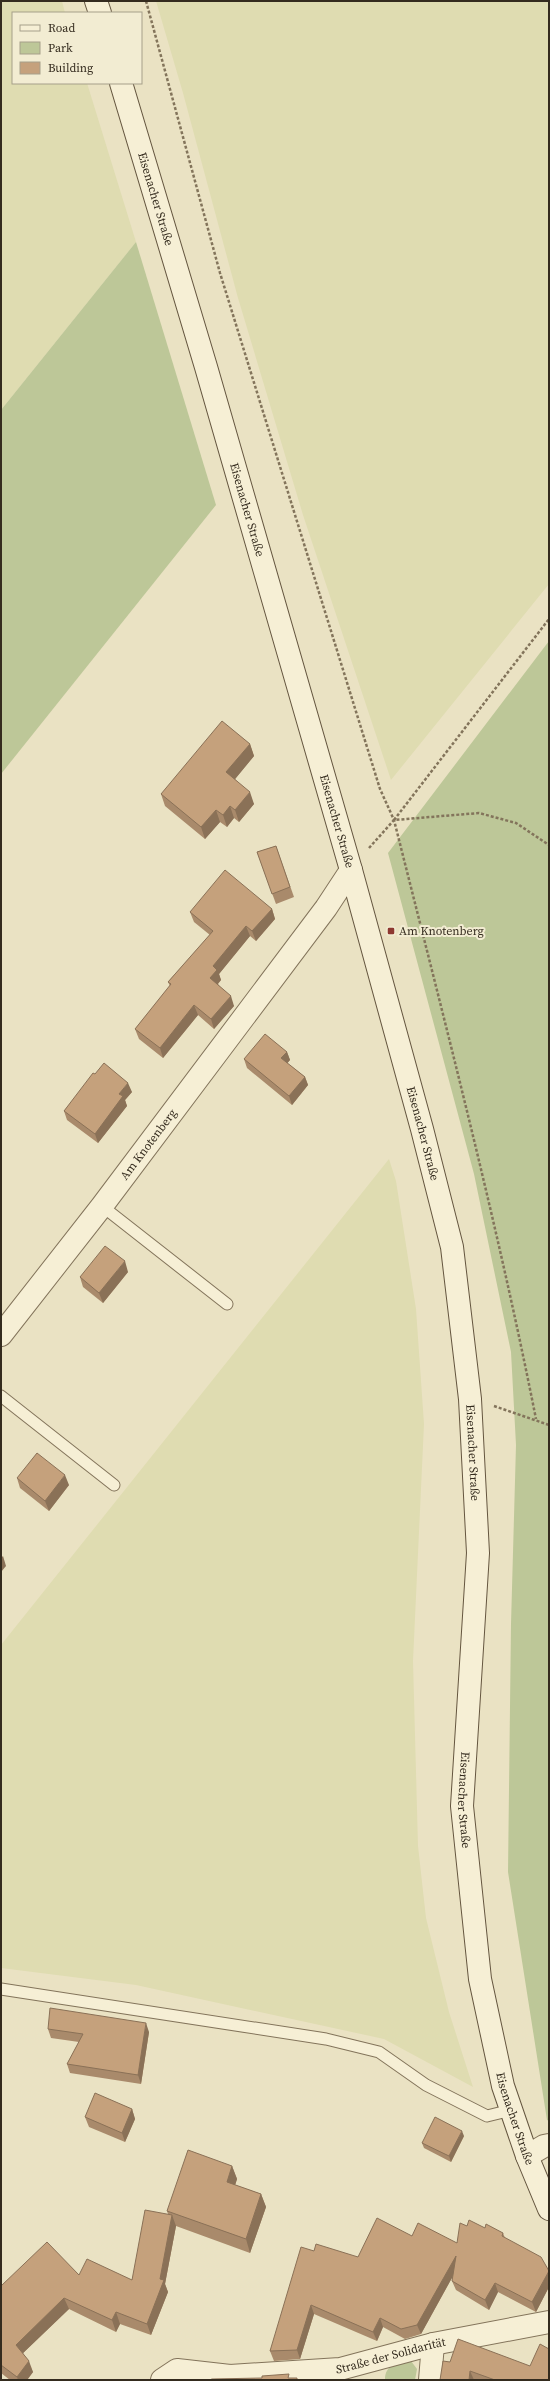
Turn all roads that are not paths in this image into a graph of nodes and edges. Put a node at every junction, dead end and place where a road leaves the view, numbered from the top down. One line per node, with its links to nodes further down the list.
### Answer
1 (96, 1): 2 (main road)
2 (100, 12)
3 (121, 84): 4 (main road, Eisenacher Straße)
4 (351, 870): 5 (main road, Am Knotenberg); 11 (main road, Eisenacher Straße)
5 (102, 1206): 6 (lane); 7 (main road, Am Knotenberg)
6 (227, 1304)
7 (1, 1335)
8 (1, 1396): 9 (lane)
9 (114, 1485)
10 (1, 1989): 11 (lane)
11 (511, 2110): 13 (main road, Eisenacher Straße)
12 (549, 2145): 13 (main road)
13 (527, 2156): 14 (main road, Eisenacher Straße)
14 (549, 2209)
15 (549, 2322): 16 (main road, Straße der Solidarität)
16 (434, 2344): 17 (main road, Straße der Solidarität); 20 (main road)
17 (340, 2369): 18 (main road, Straße der Solidarität); 19 (main road)
18 (162, 2380)
19 (361, 2380)
20 (430, 2380)

